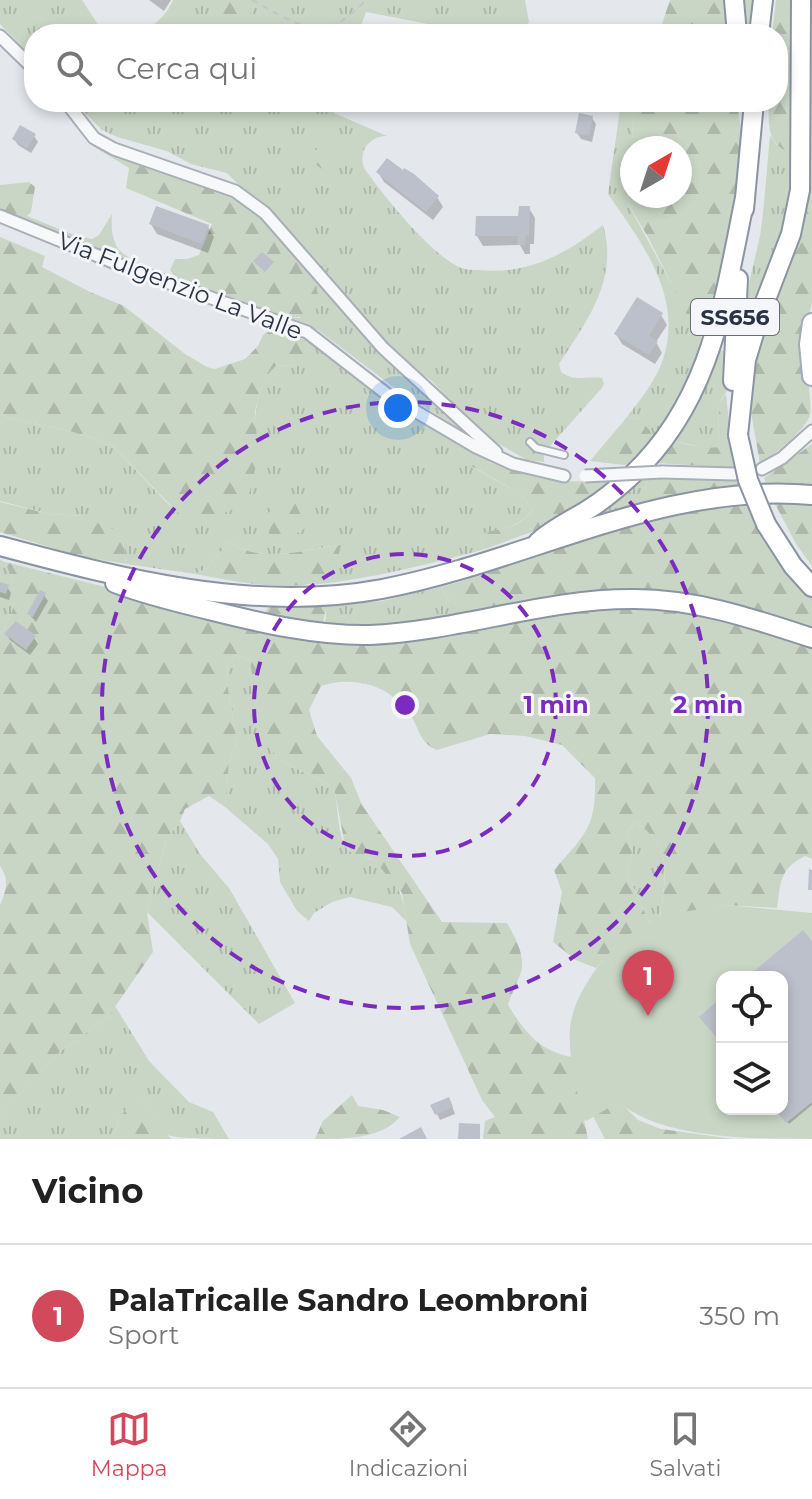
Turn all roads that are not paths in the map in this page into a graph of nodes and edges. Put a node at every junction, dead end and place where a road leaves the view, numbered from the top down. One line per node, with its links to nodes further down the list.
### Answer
1 (734, 0): 4 (main road)
2 (763, 0): 5 (main road)
3 (801, 0): 17 (main road)
4 (736, 24)
5 (760, 24)
6 (0, 36): 7 (street)
7 (24, 59)
8 (74, 112): 20 (street)
9 (743, 112): 11 (main road)
10 (753, 112): 11 (main road, SS656)
11 (749, 157): 12 (main road, SS656)
12 (745, 198): 17 (main road, SS656); 28 (main road)
13 (0, 216): 20 (street, Via Fulgenzio La Valle)
14 (812, 323): 15 (main road)
15 (812, 376)
16 (812, 431): 21 (street)
17 (738, 435): 27 (main road, SS656, bridge)
18 (530, 442): 19 (lane)
19 (564, 455)
20 (513, 464): 23 (street, Via Fulgenzio La Valle)
21 (762, 469)
22 (734, 474): 24 (street, bridge)
23 (564, 476)
24 (585, 476)
25 (812, 495): 28 (main road)
26 (0, 546): 29 (main road)
27 (781, 549): 30 (main road); 31 (main road, SS656)
28 (528, 550): 29 (main road)
29 (53, 560): 32 (main road)
30 (812, 576)
31 (812, 587)
32 (812, 638)

